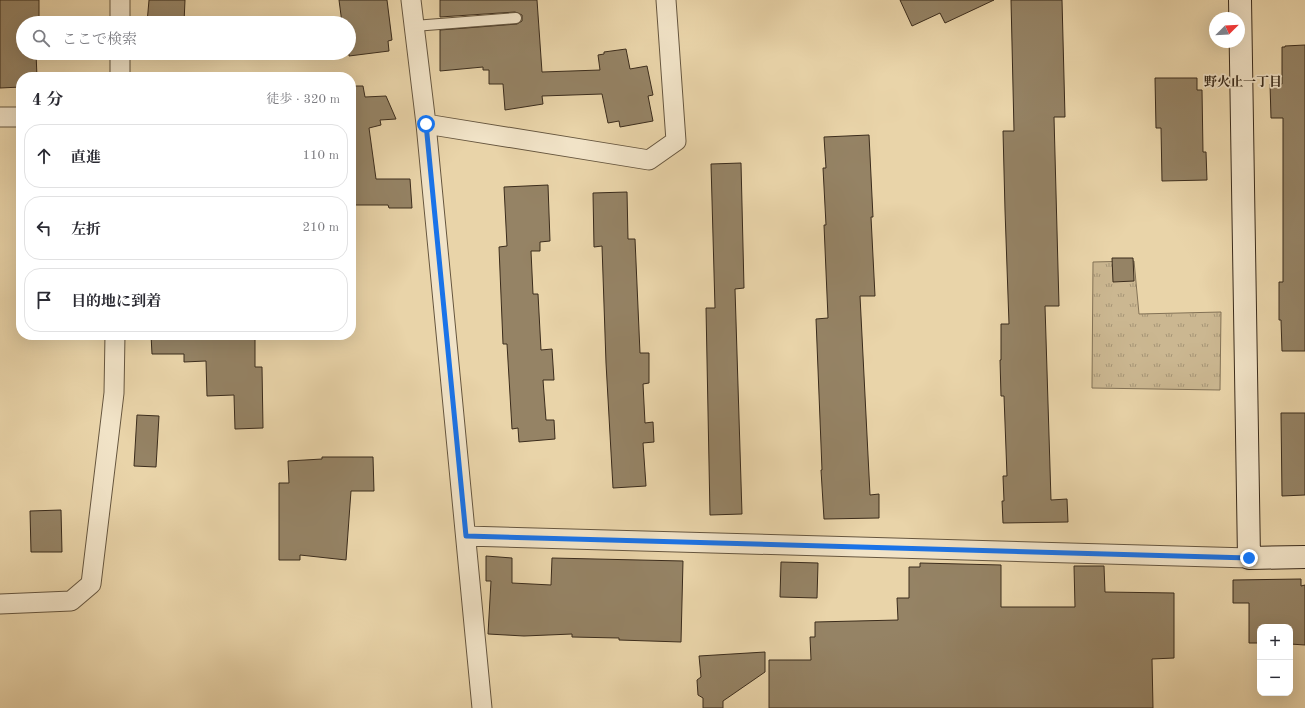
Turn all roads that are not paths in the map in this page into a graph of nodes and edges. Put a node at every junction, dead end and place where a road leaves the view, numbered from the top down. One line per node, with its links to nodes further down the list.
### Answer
1 (120, 0): 5 (street)
2 (410, 0): 7 (street)
3 (666, 0): 12 (street)
4 (1240, 0): 16 (street)
5 (120, 16)
6 (516, 18): 7 (lane)
7 (414, 26): 12 (street)
8 (120, 60): 9 (street)
9 (120, 72)
10 (0, 117): 11 (street)
11 (16, 117)
12 (426, 124): 14 (street)
13 (115, 340): 17 (street)
14 (466, 536): 16 (street); 18 (street)
15 (1305, 557): 16 (street)
16 (1249, 558)
17 (0, 604)
18 (482, 708)

